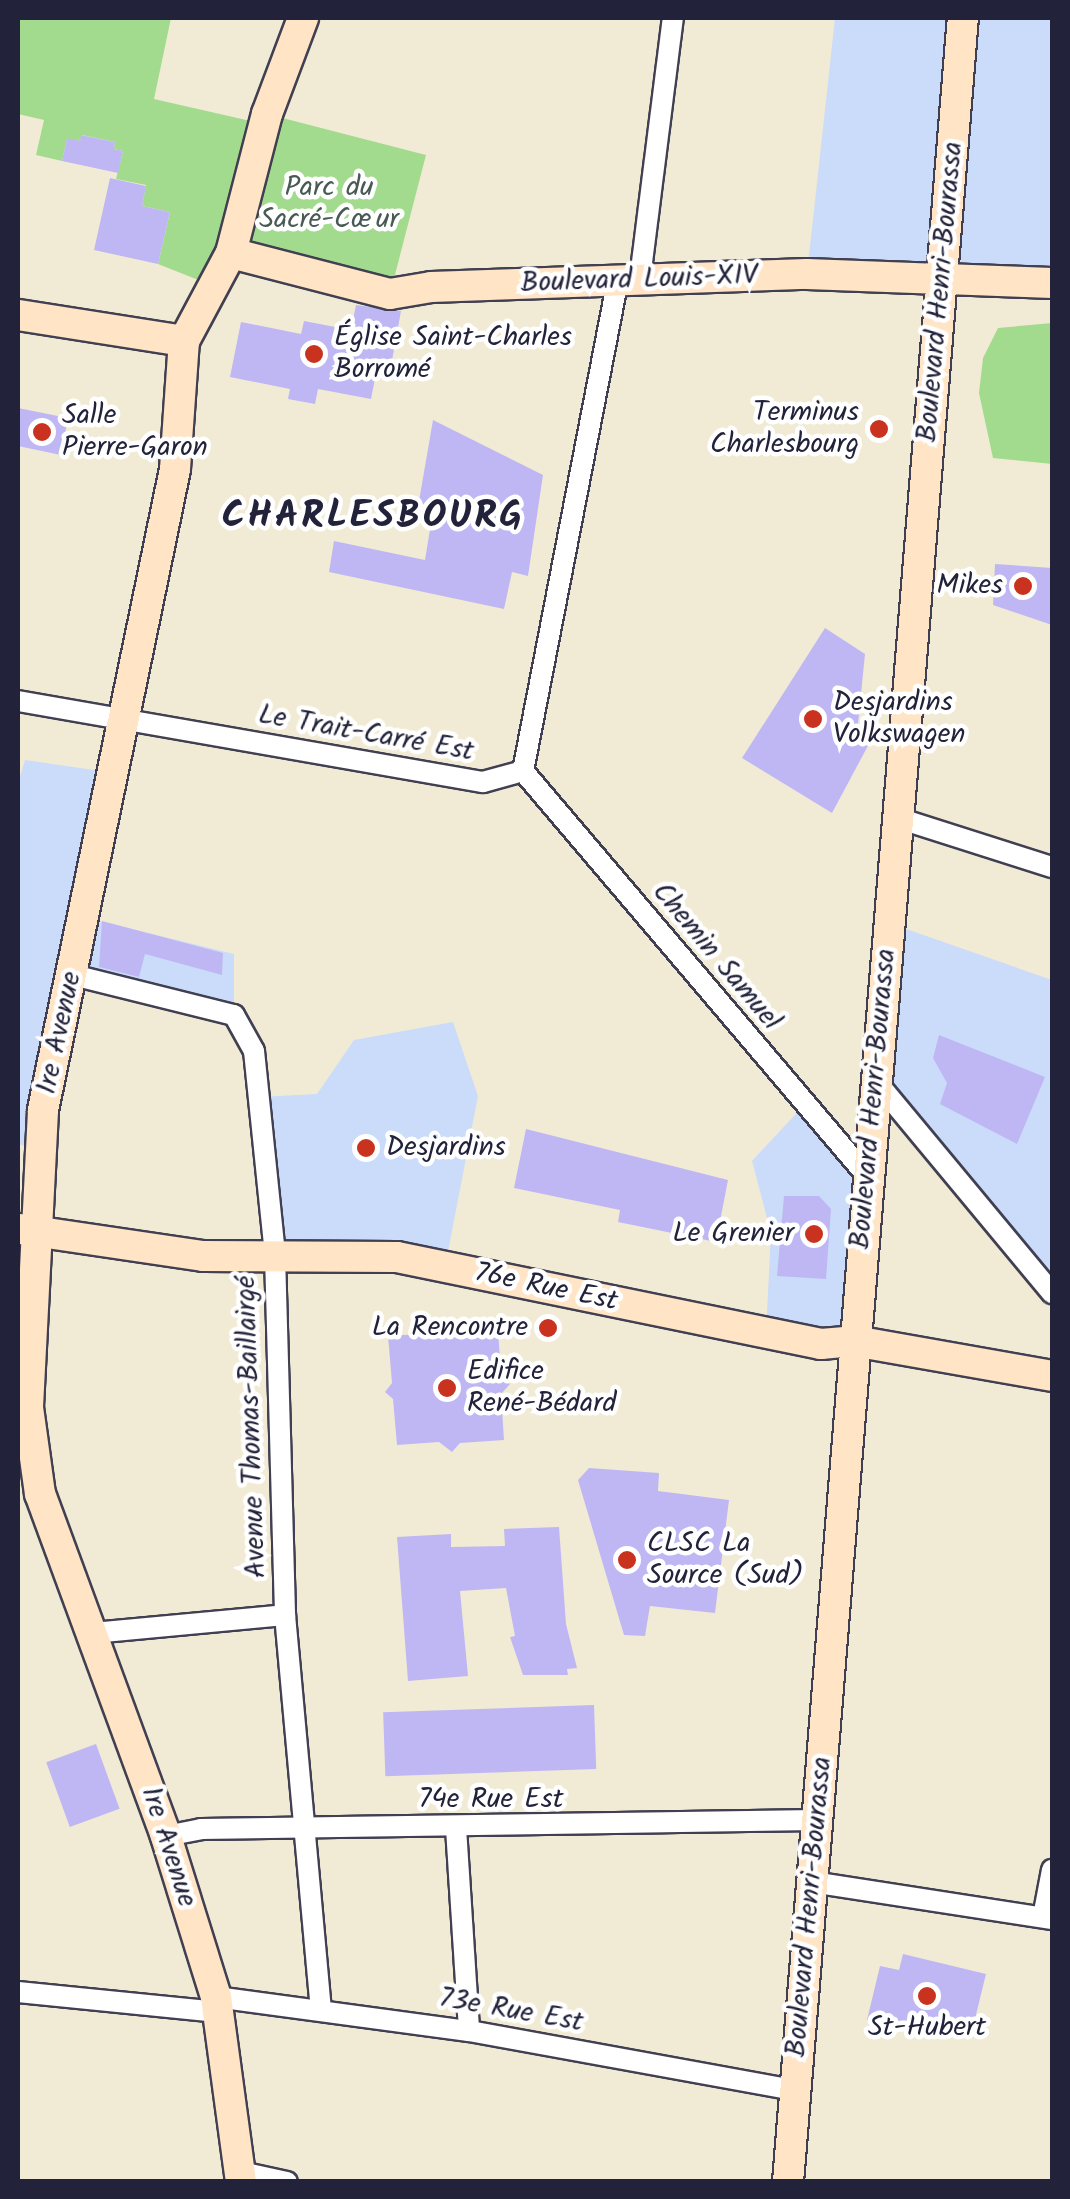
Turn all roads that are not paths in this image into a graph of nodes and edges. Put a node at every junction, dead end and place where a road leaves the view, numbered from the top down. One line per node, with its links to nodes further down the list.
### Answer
1 (302, 18): 4 (main road)
2 (674, 18): 5 (street)
3 (964, 18): 6 (main road, Boulevard Henri-Bourassa)
4 (232, 253): 5 (main road, Boulevard Louis-XIV); 9 (main road)
5 (629, 279): 6 (main road, Boulevard Louis-XIV); 12 (street)
6 (942, 282): 7 (main road, Boulevard Louis-XIV); 13 (main road, Boulevard Henri-Bourassa)
7 (1052, 283)
8 (18, 315): 9 (main road)
9 (184, 342): 11 (main road, 1re Avenue)
10 (18, 701): 11 (street, Le Trait-Carré Est)
11 (118, 721): 12 (street, Le Trait-Carré Est); 15 (main road, 1re Avenue)
12 (523, 771): 17 (street, Chemin Samuel)
13 (898, 818): 14 (street); 16 (main road, Boulevard Henri-Bourassa)
14 (1052, 867)
15 (73, 975): 18 (main road, 1re Avenue); 19 (street, Avenue Thomas-Baillairgé)
16 (876, 1081): 17 (main road, Boulevard Henri-Bourassa); 20 (street)
17 (868, 1178): 21 (main road, Boulevard Henri-Bourassa)
18 (27, 1230): 19 (main road, 76e Rue Est); 24 (main road, 1re Avenue)
19 (275, 1256): 21 (main road, 76e Rue Est); 23 (street, Avenue Thomas-Baillairgé)
20 (1052, 1292)
21 (854, 1341): 22 (main road, 76e Rue Est); 25 (main road, Boulevard Henri-Bourassa)
22 (1052, 1376)
23 (285, 1615): 24 (street); 27 (street, Avenue Thomas-Baillairgé)
24 (92, 1632): 28 (main road, 1re Avenue)
25 (816, 1820): 26 (street, 74e Rue Est); 30 (main road, Boulevard Henri-Bourassa)
26 (456, 1828): 27 (street, 74e Rue Est); 35 (street)
27 (302, 1830): 28 (street, 74e Rue Est); 34 (street, Avenue Thomas-Baillairgé)
28 (166, 1836): 33 (main road, 1re Avenue)
29 (1052, 1870): 31 (street)
30 (812, 1882): 31 (street); 36 (main road, Boulevard Henri-Bourassa)
31 (1048, 1918)
32 (18, 1992): 33 (street, 73e Rue Est)
33 (217, 2005): 34 (street, 73e Rue Est); 37 (main road, 1re Avenue)
34 (320, 2008): 35 (street, 73e Rue Est)
35 (469, 2031): 36 (street, 73e Rue Est)
36 (795, 2090): 39 (main road, Boulevard Henri-Bourassa)
37 (241, 2177): 38 (street)
38 (287, 2182)
39 (788, 2182)

